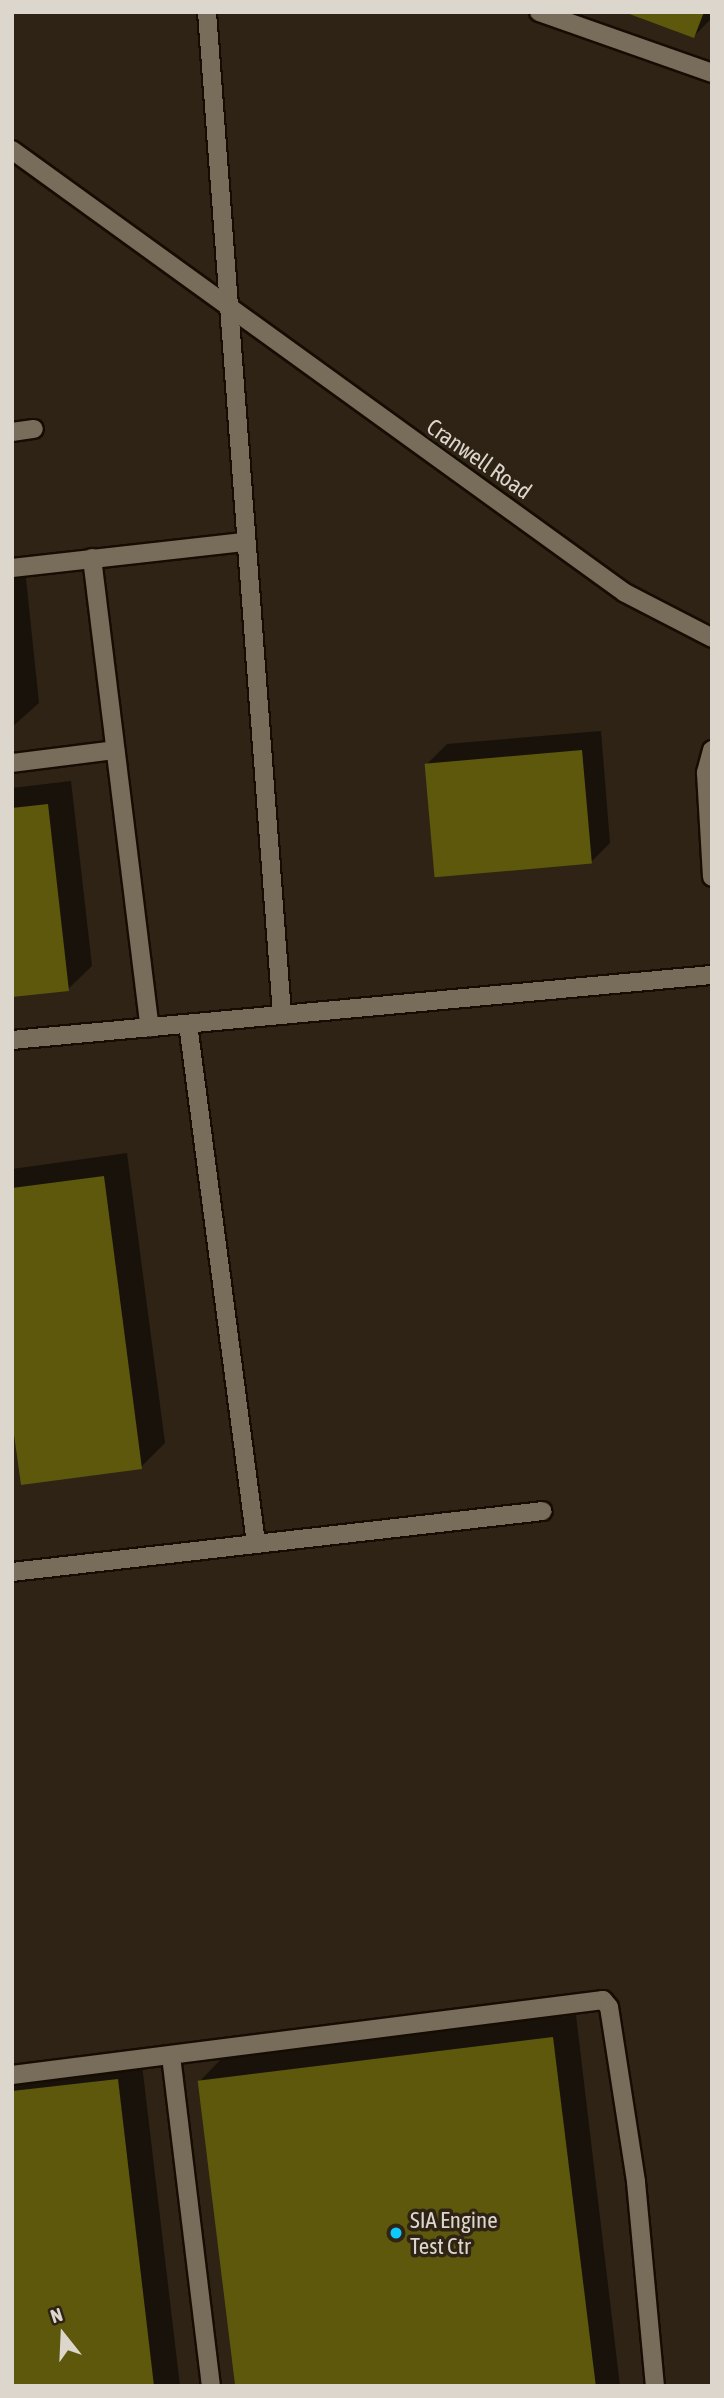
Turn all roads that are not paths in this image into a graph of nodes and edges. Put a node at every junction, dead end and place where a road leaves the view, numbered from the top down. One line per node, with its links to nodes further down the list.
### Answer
1 (207, 12): 5 (lane)
2 (539, 12): 3 (lane)
3 (712, 73)
4 (12, 150): 5 (lane, Cranwell Road)
5 (225, 308): 8 (lane); 11 (lane, Cranwell Road)
6 (34, 429): 7 (lane)
7 (12, 432)
8 (244, 542): 9 (lane); 17 (lane)
9 (92, 558): 10 (lane); 12 (lane)
10 (12, 568)
11 (712, 638)
12 (115, 750): 14 (lane); 19 (lane)
13 (712, 750): 15 (lane)
14 (12, 764)
15 (712, 877)
16 (712, 975): 17 (lane)
17 (282, 1015): 18 (lane)
18 (188, 1024): 19 (lane); 22 (lane)
19 (150, 1027): 20 (lane)
20 (12, 1040)
21 (543, 1511): 22 (lane)
22 (256, 1543): 23 (lane)
23 (12, 1572)
24 (171, 2056): 25 (lane); 26 (lane); 27 (lane)
25 (12, 2075)
26 (211, 2386)
27 (655, 2386)

